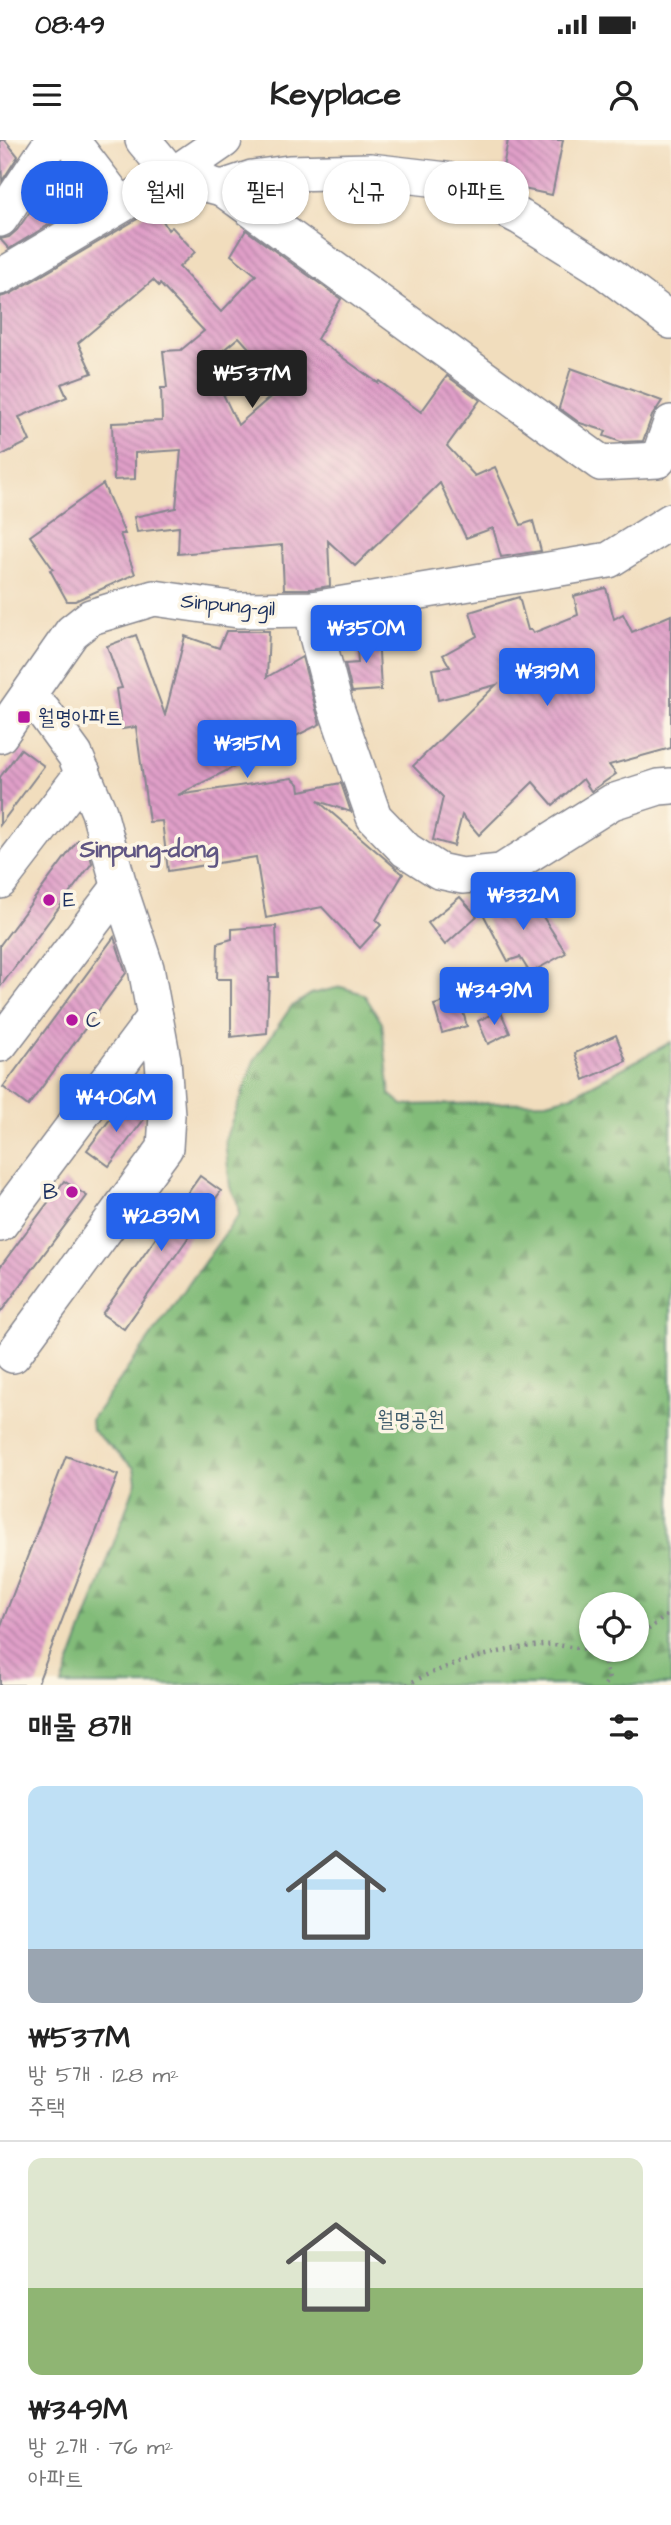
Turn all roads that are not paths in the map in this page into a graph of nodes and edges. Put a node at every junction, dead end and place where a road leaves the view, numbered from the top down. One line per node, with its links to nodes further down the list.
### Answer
1 (53, 140): 11 (lane)
2 (71, 140): 10 (lane)
3 (143, 140): 5 (lane)
4 (223, 140): 6 (lane)
5 (160, 161)
6 (193, 161)
7 (309, 173): 14 (lane)
8 (208, 185): 9 (lane)
9 (222, 188)
10 (120, 204): 13 (lane)
11 (0, 219)
12 (272, 224): 15 (lane)
13 (0, 277)
14 (671, 321)
15 (671, 423)
16 (671, 521): 17 (lane, Sinpung-gil)
17 (313, 609): 18 (lane, Sinpung-gil); 21 (lane)
18 (27, 699): 19 (lane, Sinpung-gil); 20 (lane)
19 (0, 734)
20 (83, 773): 22 (lane); 23 (lane)
21 (671, 786)
22 (0, 881)
23 (120, 886): 24 (lane); 25 (lane)
24 (155, 1017): 26 (lane); 27 (lane)
25 (0, 1044)
26 (0, 1224)
27 (13, 1355)

